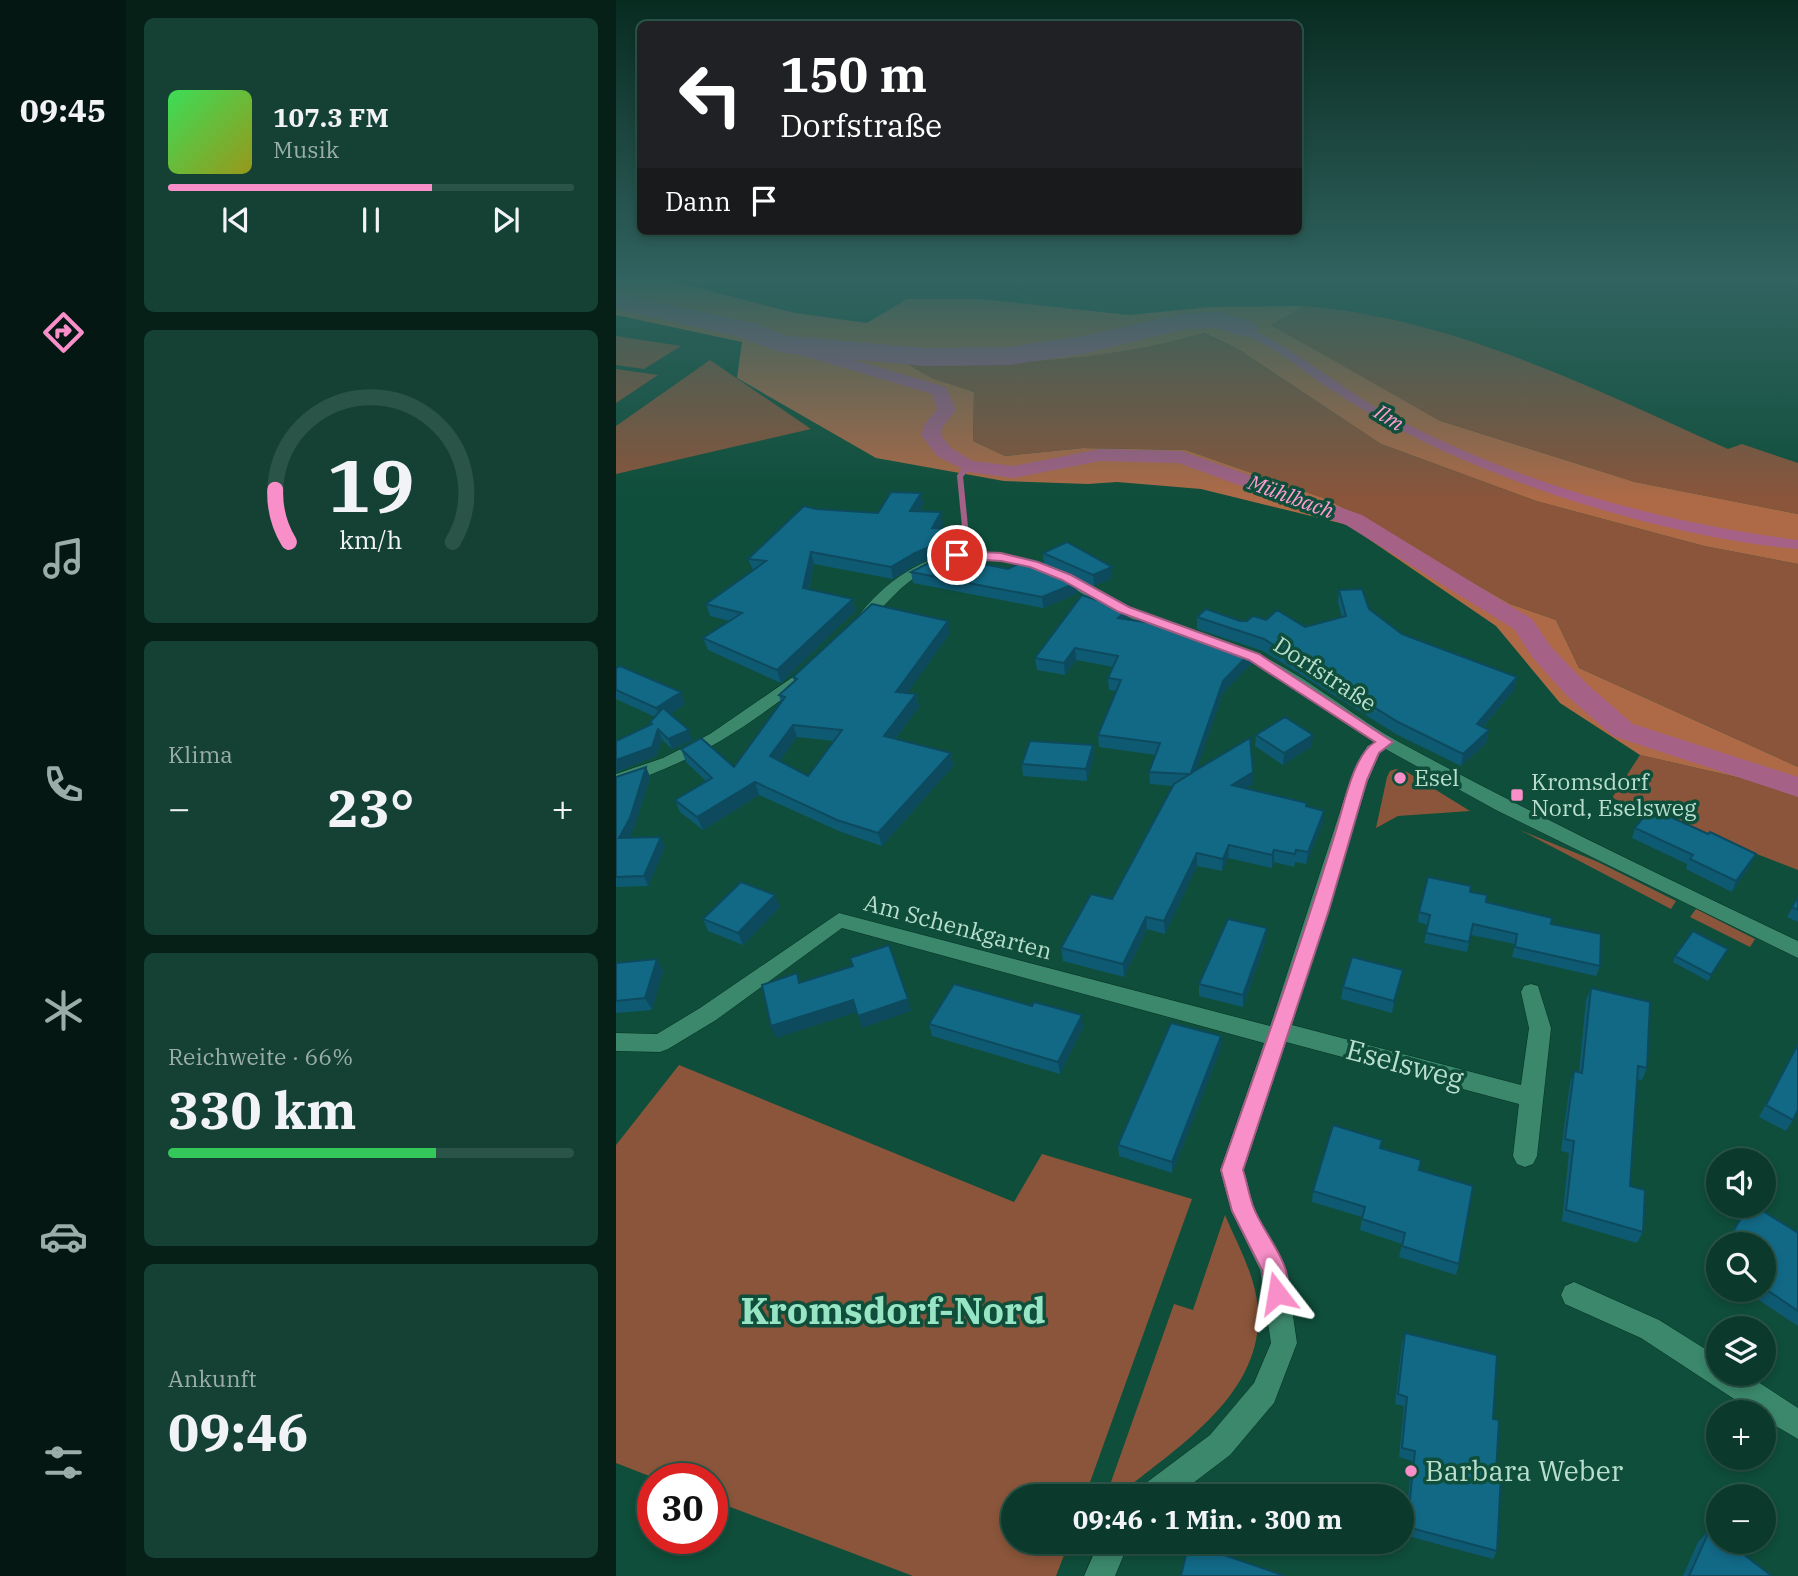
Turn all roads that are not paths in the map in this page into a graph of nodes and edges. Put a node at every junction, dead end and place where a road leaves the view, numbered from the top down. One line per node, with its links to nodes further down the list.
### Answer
1 (846, 635): 2 (street)
2 (1192, 636)
3 (1217, 644): 5 (street, Dorfstraße)
4 (818, 662): 6 (street)
5 (1386, 742): 7 (street, Dorfstraße); 9 (street)
6 (616, 780)
7 (1798, 950)
8 (1531, 992): 11 (street)
9 (1278, 1034): 10 (street, Am Schenkgarten); 11 (street, Eselsweg); 17 (street)
10 (616, 1042)
11 (1531, 1097): 12 (street)
12 (1525, 1156)
13 (1574, 1295): 14 (street)
14 (1706, 1364)
15 (1740, 1386): 16 (street)
16 (1798, 1425)
17 (1168, 1484)
18 (1109, 1554): 19 (street)
19 (1099, 1576)

